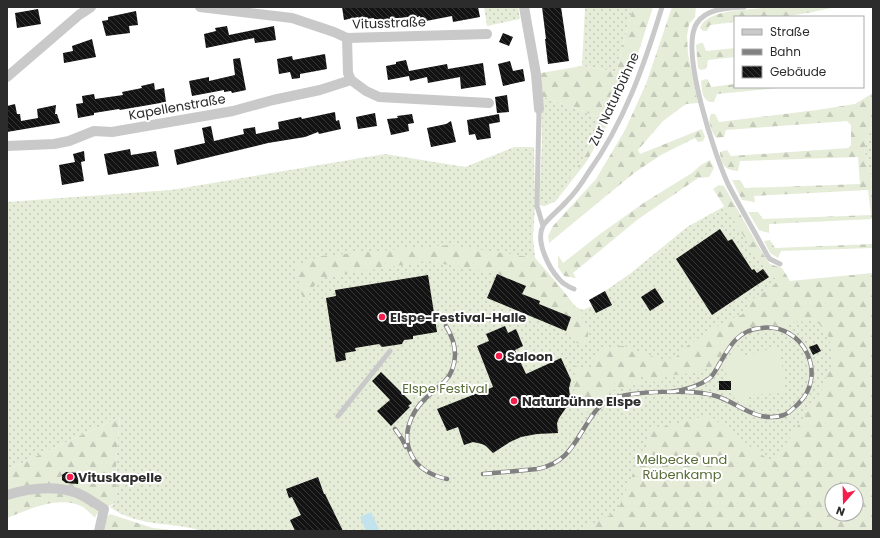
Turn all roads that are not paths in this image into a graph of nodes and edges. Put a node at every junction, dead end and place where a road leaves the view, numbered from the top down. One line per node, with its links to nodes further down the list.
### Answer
1 (91, 7): 8 (street)
2 (200, 7): 7 (street, Vitusstraße)
3 (524, 7): 11 (street)
4 (662, 7): 13 (lane, Zur Naturbühne)
5 (744, 7): 14 (lane)
6 (487, 34): 7 (street, Vitusstraße)
7 (347, 38): 9 (street)
8 (7, 77)
9 (351, 80): 10 (street); 12 (street, Kapellenstraße)
10 (490, 103)
11 (539, 109): 13 (lane)
12 (7, 146)
13 (543, 226): 15 (lane)
14 (780, 264)
15 (574, 289)
16 (390, 351): 17 (lane)
17 (338, 416)
18 (7, 495): 19 (street)
19 (99, 531)

